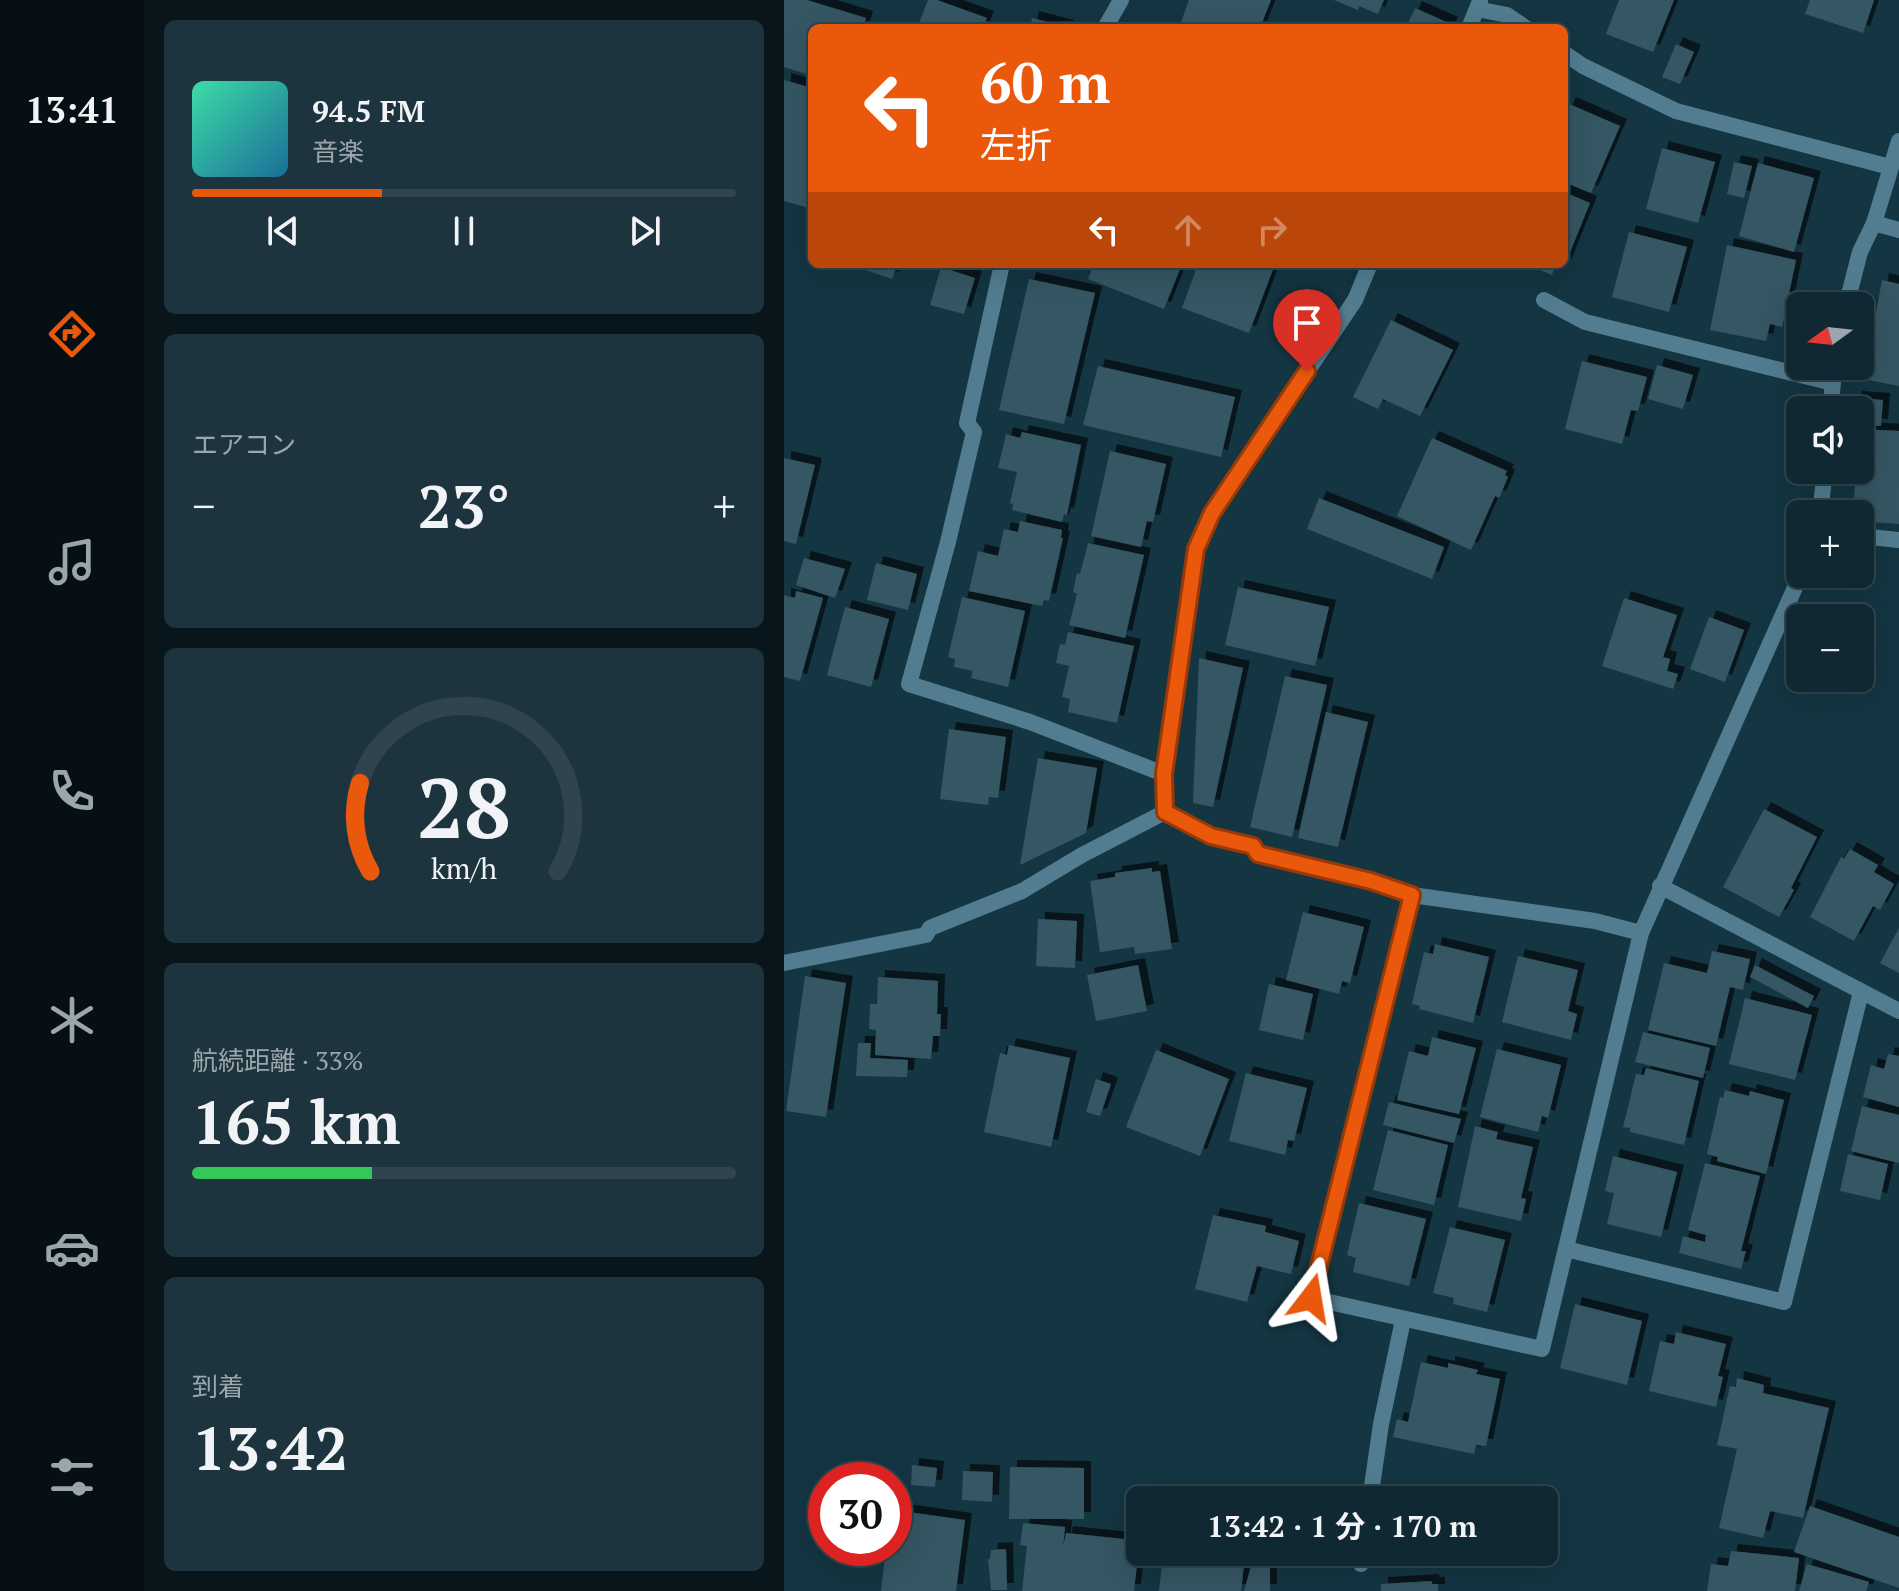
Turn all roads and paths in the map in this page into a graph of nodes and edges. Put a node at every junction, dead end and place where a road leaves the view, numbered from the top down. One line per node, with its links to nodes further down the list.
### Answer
1 (1121, 0): 3 (street)
2 (1479, 5): 4 (street); 5 (street)
3 (1107, 24)
4 (1471, 24)
5 (1520, 24)
6 (1568, 56): 8 (street)
7 (1899, 141): 8 (street)
8 (1890, 167): 9 (street)
9 (1874, 223): 10 (street); 13 (street)
10 (1899, 230)
11 (1001, 268): 21 (street)
12 (1368, 268): 21 (street)
13 (1850, 292)
14 (1544, 300): 16 (street)
15 (1833, 380): 16 (street)
16 (1833, 383): 17 (street)
17 (1832, 396)
18 (1874, 537): 19 (street)
19 (1899, 540)
20 (1795, 588): 23 (street)
21 (1164, 774): 22 (street)
22 (1165, 812): 24 (street); 26 (street)
23 (1660, 886): 25 (street); 27 (street)
24 (1412, 895): 25 (street); 30 (street)
25 (1641, 933): 29 (street)
26 (784, 963)
27 (1861, 992): 28 (street); 29 (street)
28 (1899, 1011)
29 (1566, 1249): 30 (street)
30 (1403, 1320): 31 (street)
31 (1372, 1486)

